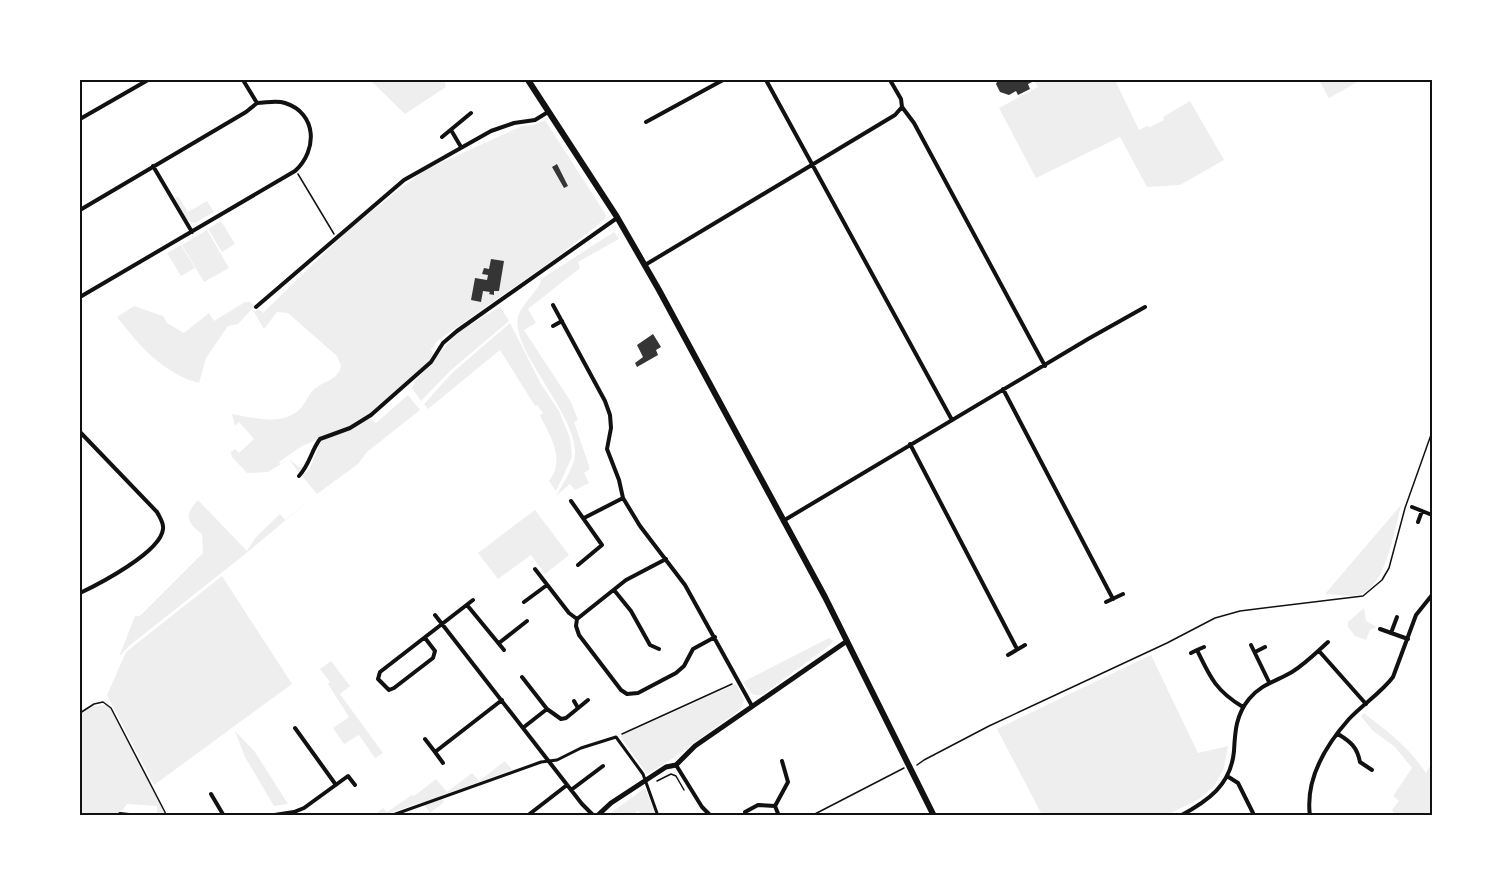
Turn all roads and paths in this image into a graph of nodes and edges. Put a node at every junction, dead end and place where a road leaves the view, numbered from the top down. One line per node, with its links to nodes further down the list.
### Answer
1 (148, 80): 11 (street)
2 (243, 80): 7 (street)
3 (528, 80): 9 (main road)
4 (723, 80): 12 (street)
5 (766, 80): 16 (street)
6 (890, 80): 8 (street)
7 (257, 102): 17 (street); 18 (street)
8 (902, 107): 16 (street); 30 (street)
9 (549, 112): 15 (street); 20 (main road)
10 (471, 113): 13 (street)
11 (80, 119)
12 (646, 122)
13 (451, 130): 14 (street); 15 (street)
14 (442, 137)
15 (461, 147): 22 (street)
16 (814, 164): 23 (street); 32 (street)
17 (153, 166): 19 (street); 21 (street)
18 (296, 171): 21 (street); 22 (path)
19 (80, 210)
20 (617, 217): 23 (main road); 36 (street)
21 (192, 232): 24 (street)
22 (337, 237): 26 (street)
23 (645, 265): 43 (main road)
24 (80, 297)
25 (553, 305): 28 (street)
26 (256, 307)
27 (1145, 308): 30 (street)
28 (562, 321): 29 (street); 37 (street)
29 (553, 326)
30 (1045, 366): 31 (street)
31 (1003, 389): 32 (street); 53 (street)
32 (952, 420): 35 (street)
33 (80, 432): 50 (street)
34 (1432, 432): 105 (path)
35 (910, 444): 43 (street); 77 (street)
36 (299, 476)
37 (623, 498): 42 (street); 45 (street)
38 (571, 501): 42 (street)
39 (1412, 507): 40 (street)
40 (1422, 511): 41 (street); 44 (street)
41 (1432, 515)
42 (584, 518): 46 (street)
43 (783, 521): 68 (main road)
44 (1418, 522)
45 (666, 559): 49 (street); 65 (street)
46 (578, 565)
47 (535, 568): 48 (street)
48 (547, 585): 55 (street); 60 (street)
49 (615, 590): 60 (street); 75 (street)
50 (80, 592)
51 (1123, 594): 53 (street)
52 (1432, 595): 67 (street)
53 (1113, 598): 56 (street)
54 (473, 600): 57 (street)
55 (524, 602)
56 (1106, 602)
57 (467, 605): 62 (street); 70 (street)
58 (435, 615): 62 (street)
59 (1397, 617): 64 (street)
60 (578, 619): 65 (street)
61 (527, 621): 70 (street)
62 (442, 624): 66 (street); 86 (street)
63 (1380, 629): 64 (street)
64 (1391, 633): 67 (street)
65 (715, 637): 84 (street)
66 (425, 638): 66 (street)
67 (1408, 639): 89 (street)
68 (847, 641): 90 (street); 133 (main road)
69 (1328, 642): 79 (street)
70 (499, 643): 76 (street)
71 (1025, 645): 77 (street)
72 (1251, 645): 80 (street)
73 (1204, 647): 78 (street)
74 (1265, 647): 80 (street)
75 (659, 649)
76 (504, 650)
77 (1017, 650): 82 (street)
78 (1197, 650): 81 (street); 91 (street)
79 (1318, 651): 85 (street); 89 (street)
80 (1255, 652): 85 (street)
81 (1191, 653)
82 (1008, 655)
83 (522, 677): 93 (street)
84 (739, 681): 90 (street); 98 (path)
85 (1269, 682): 91 (street)
86 (502, 700): 95 (street); 100 (street)
87 (588, 700): 92 (street)
88 (574, 701): 92 (street)
89 (1366, 704): 97 (street)
90 (752, 706): 104 (street)
91 (1243, 707): 109 (street)
92 (578, 708): 93 (street)
93 (547, 709): 95 (street)
94 (80, 713): 123 (path)
95 (524, 727): 101 (street)
96 (295, 728): 111 (street)
97 (1338, 734): 108 (street); 135 (street)
98 (616, 737): 101 (street); 110 (street)
99 (425, 739): 100 (street)
100 (435, 752): 103 (street)
101 (549, 761): 113 (street); 126 (street)
102 (782, 761): 116 (street)
103 (443, 763)
104 (676, 765): 110 (street); 130 (street)
105 (916, 765)
106 (603, 766): 114 (street)
107 (906, 766): 132 (path)
108 (1372, 770)
109 (1227, 776): 119 (street); 134 (street)
110 (646, 780): 128 (street); 129 (street)
111 (336, 785): 112 (street); 122 (street)
112 (355, 785)
113 (567, 785): 114 (street); 127 (street)
114 (571, 790): 128 (street)
115 (210, 794): 124 (street)
116 (775, 806): 118 (street); 131 (street)
117 (129, 807): 121 (street)
118 (745, 812)
119 (1253, 813)
120 (120, 814): 121 (street)
121 (129, 815)
122 (284, 815): 125 (street)
123 (167, 816)
124 (224, 816)
125 (268, 816)
126 (390, 816)
127 (527, 816)
128 (596, 816)
129 (658, 816)
130 (711, 816)
131 (779, 816)
132 (811, 816)
133 (934, 816)
134 (1180, 816)
135 (1310, 816)

